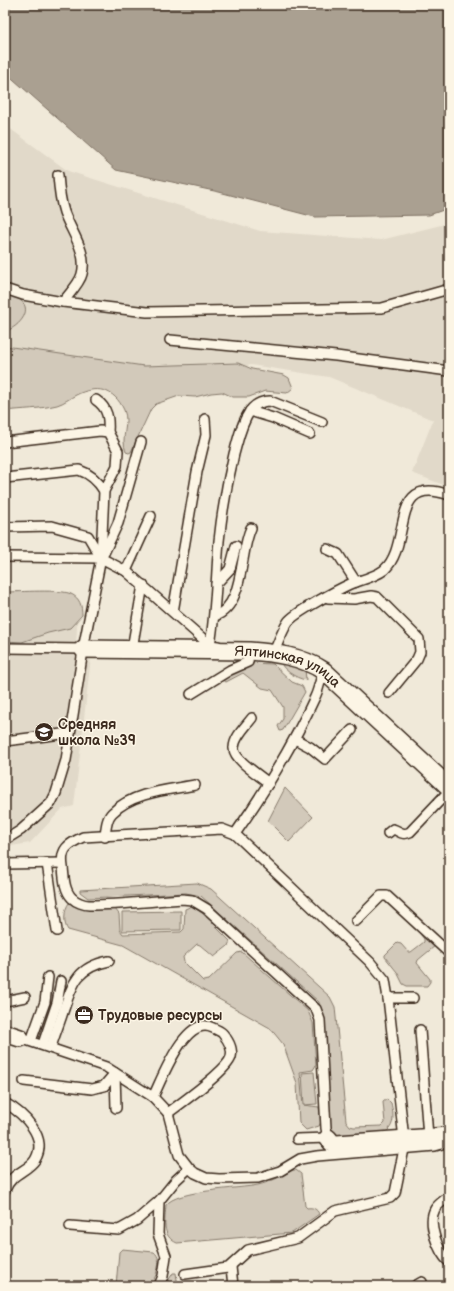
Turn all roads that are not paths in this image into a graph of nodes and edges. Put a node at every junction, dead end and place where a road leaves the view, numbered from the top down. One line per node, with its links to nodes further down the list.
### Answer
1 (58, 175): 4 (lane)
2 (5, 289): 4 (lane)
3 (449, 290): 4 (lane)
4 (63, 302)
5 (170, 340): 6 (lane)
6 (449, 371)
7 (96, 400): 11 (lane)
8 (250, 411): 10 (lane); 12 (lane); 27 (lane)
9 (205, 420): 30 (lane)
10 (322, 422)
11 (108, 432): 13 (lane); 16 (lane)
12 (310, 434)
13 (5, 442)
14 (142, 442): 24 (lane)
15 (5, 478): 16 (lane)
16 (104, 491): 24 (lane)
17 (449, 495): 26 (lane)
18 (151, 516): 25 (lane)
19 (5, 526): 24 (lane)
20 (251, 528): 31 (lane)
21 (236, 546): 27 (lane)
22 (327, 549): 26 (lane)
23 (5, 557): 24 (lane)
24 (101, 558): 25 (lane); 34 (lane)
25 (126, 571): 28 (lane)
26 (356, 582): 29 (lane)
27 (216, 584): 31 (lane)
28 (143, 585): 30 (lane); 35 (lane)
29 (327, 598): 37 (lane); 39 (lane)
30 (173, 612): 32 (lane)
31 (215, 616): 32 (lane)
32 (210, 645): 36 (lane)
33 (5, 648): 34 (lane)
34 (83, 649): 35 (street, Ялтинская улица); 43 (lane)
35 (132, 649): 36 (street, Ялтинская улица)
36 (249, 651): 37 (street, Ялтинская улица); 40 (lane)
37 (274, 652): 38 (street, Ялтинская улица)
38 (324, 671): 44 (lane); 48 (street, Ялтинская улица)
39 (389, 693)
40 (191, 694)
41 (252, 718): 46 (lane)
42 (352, 730): 44 (lane)
43 (70, 733): 45 (lane); 53 (lane)
44 (294, 739): 46 (lane)
45 (5, 741)
46 (269, 783): 51 (lane)
47 (195, 785): 52 (lane)
48 (449, 787)
49 (449, 791): 50 (lane)
50 (388, 833)
51 (235, 834): 52 (lane); 64 (lane)
52 (105, 837): 55 (lane)
53 (5, 840)
54 (47, 863): 55 (lane); 56 (lane); 58 (lane)
55 (62, 863): 78 (lane)
56 (5, 864)
57 (356, 921): 59 (lane)
58 (57, 930)
59 (449, 953)
60 (109, 961): 69 (lane)
61 (48, 977): 68 (lane)
62 (61, 981): 69 (lane)
63 (25, 997): 66 (lane)
64 (388, 998): 65 (lane); 81 (lane)
65 (413, 998)
66 (5, 1001)
67 (420, 1030): 77 (lane)
68 (19, 1038): 69 (lane)
69 (47, 1046): 70 (lane)
70 (115, 1073): 71 (lane); 72 (lane); 74 (lane)
71 (24, 1081)
72 (153, 1097): 75 (lane); 75 (lane)
73 (5, 1103): 83 (lane)
74 (116, 1108)
75 (168, 1113): 82 (lane)
76 (449, 1136): 77 (street)
77 (428, 1137): 81 (street)
78 (328, 1138): 79 (lane); 81 (street)
79 (297, 1139)
80 (449, 1142): 81 (lane)
81 (404, 1144): 82 (lane); 88 (lane)
82 (189, 1168): 85 (lane)
83 (5, 1190)
84 (449, 1196): 87 (lane)
85 (159, 1201): 86 (lane); 90 (lane)
86 (70, 1226)
87 (449, 1262)
88 (231, 1267): 89 (lane); 91 (lane)
89 (185, 1274)
90 (159, 1286)
91 (233, 1286)

